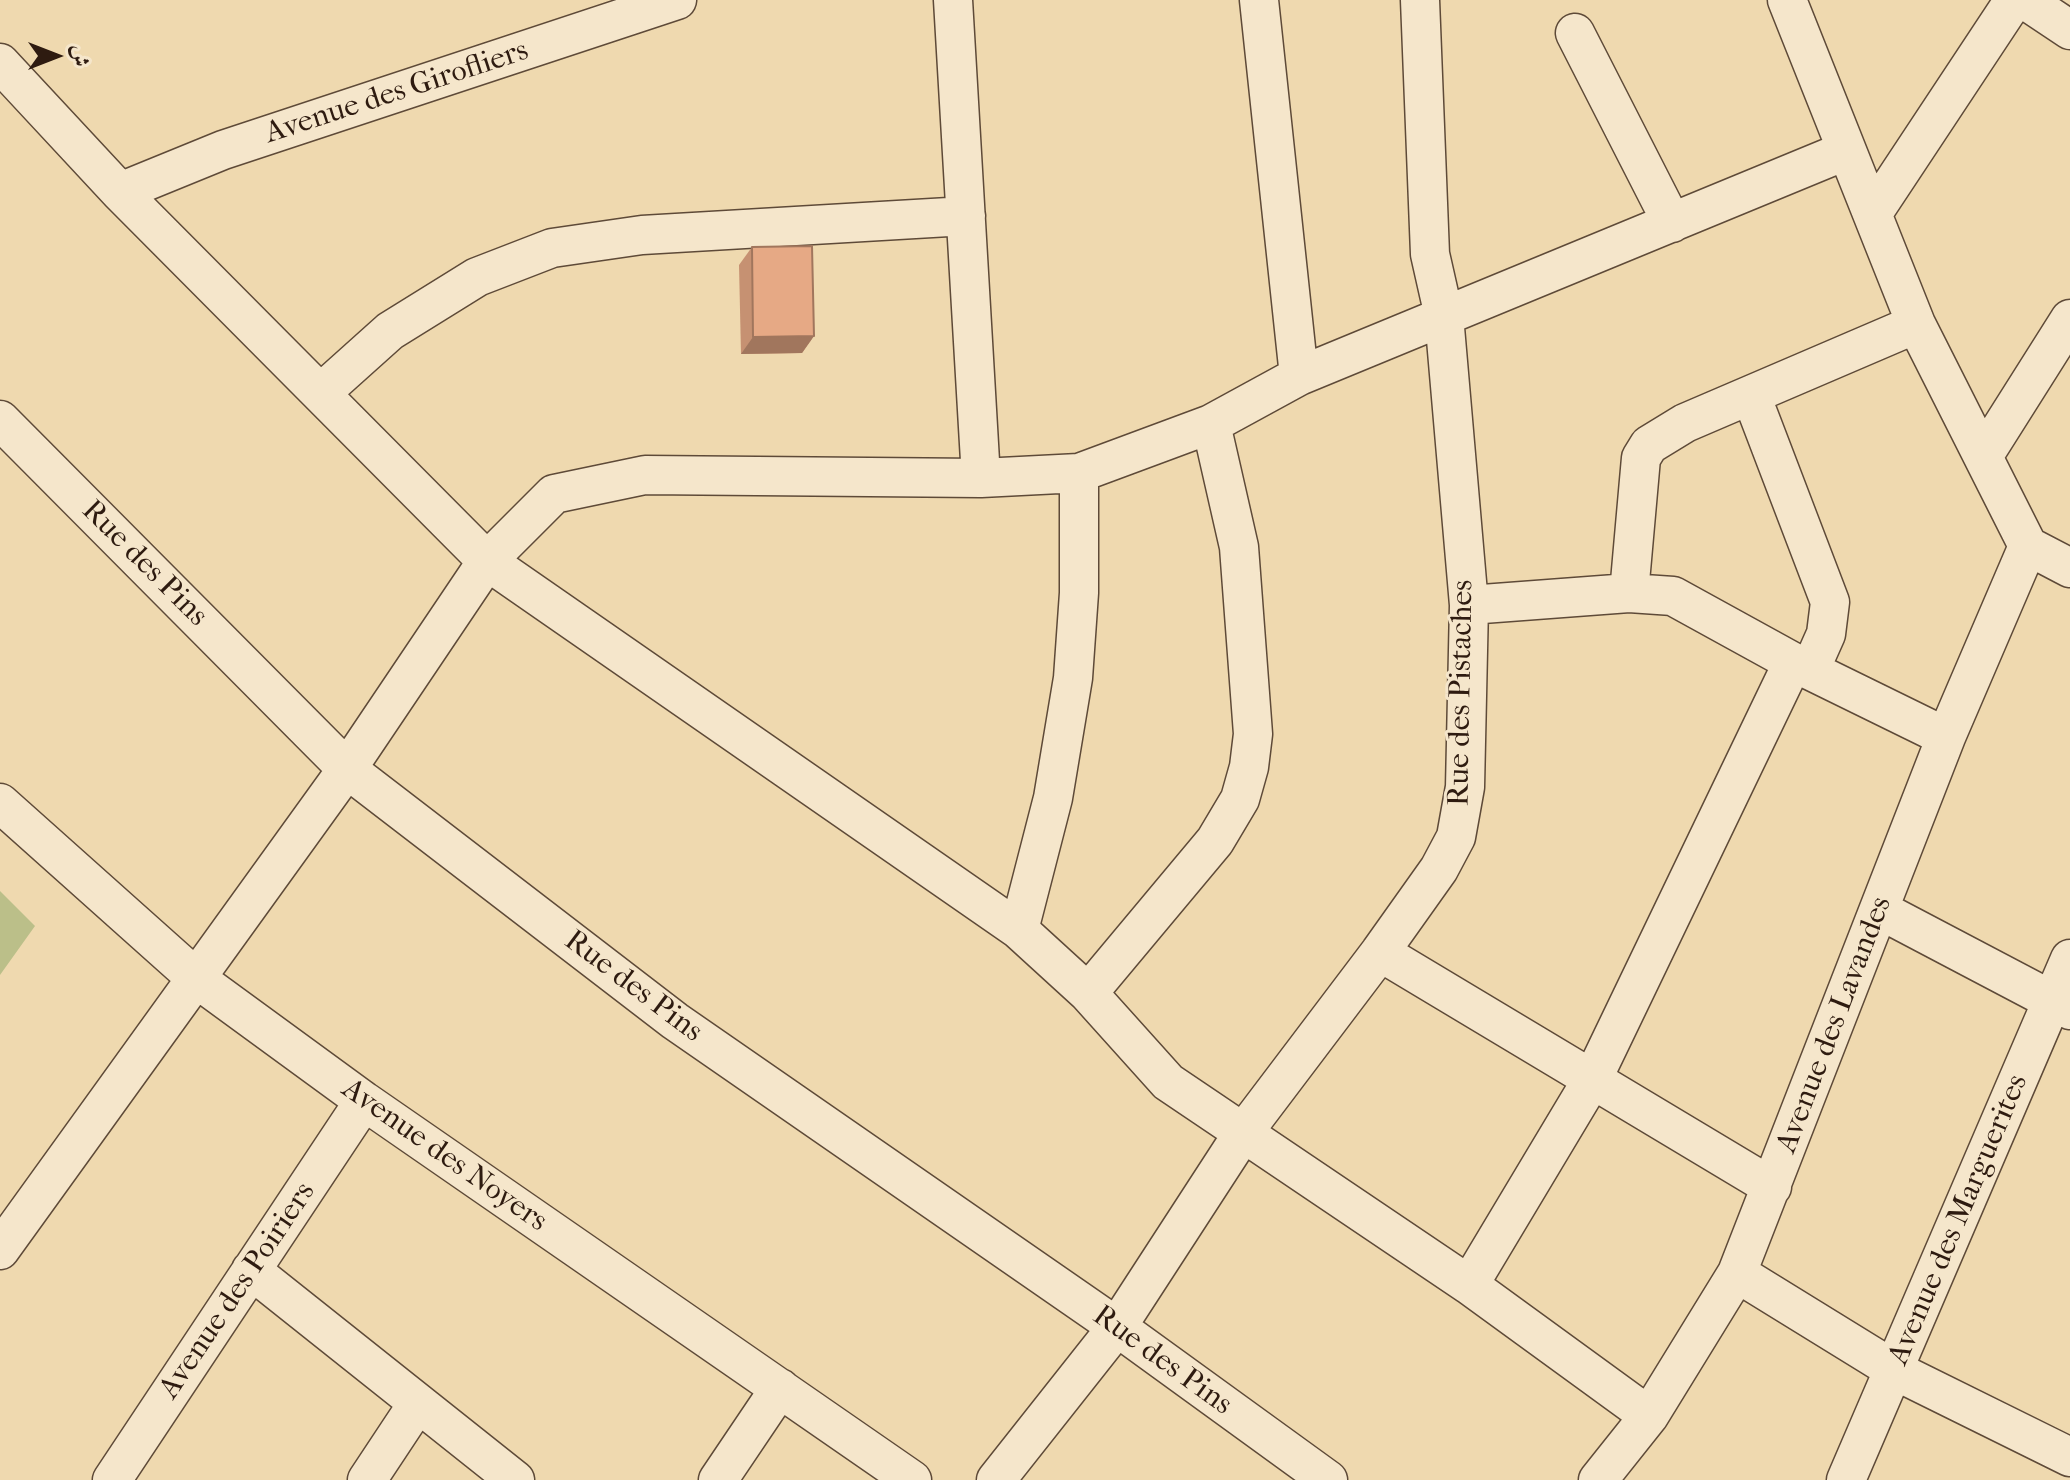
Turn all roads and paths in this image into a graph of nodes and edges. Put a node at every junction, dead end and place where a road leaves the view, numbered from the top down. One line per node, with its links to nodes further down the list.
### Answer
1 (677, 0): 12 (street, Avenue des Girofliers)
2 (953, 0): 14 (street)
3 (1259, 0): 19 (street)
4 (1420, 0): 16 (street, Rue des Pistaches)
5 (1787, 0): 11 (street)
6 (2014, 0): 13 (street)
7 (2025, 0): 8 (street)
8 (2070, 30)
9 (1575, 33): 15 (street)
10 (0, 63): 12 (street)
11 (1845, 151): 13 (street); 15 (street)
12 (120, 192): 20 (street)
13 (1873, 213): 18 (street)
14 (966, 216): 20 (street); 26 (street)
15 (1672, 223): 16 (street)
16 (1444, 316): 19 (street); 31 (street, Rue des Pistaches)
17 (2070, 319): 24 (street)
18 (1916, 324): 21 (street); 24 (street)
19 (1299, 376): 23 (street)
20 (322, 392): 28 (street)
21 (1751, 395): 30 (street); 32 (street)
22 (0, 420): 34 (street, Rue des Pins)
23 (1211, 424): 25 (street); 41 (street)
24 (1984, 455): 27 (street)
25 (1079, 473): 26 (street); 37 (street)
26 (981, 478): 28 (street)
27 (2028, 546): 29 (street); 33 (street, Avenue des Lavandes)
28 (487, 561): 34 (street); 37 (street)
29 (2070, 568)
30 (1629, 593): 31 (street); 32 (street)
31 (1469, 605): 38 (street, Rue des Pistaches)
32 (1802, 666): 33 (street); 43 (street)
33 (1946, 737): 36 (street, Avenue des Lavandes)
34 (347, 769): 40 (street); 51 (street, Rue des Pins)
35 (0, 803): 40 (street, Avenue des Noyers)
36 (1880, 910): 42 (street); 46 (street, Avenue des Lavandes)
37 (1019, 930): 41 (street)
38 (1380, 952): 43 (street); 45 (street, Rue des Pistaches)
39 (2070, 959): 42 (street, Avenue des Marguerites)
40 (197, 979): 44 (street, Avenue des Noyers); 47 (street)
41 (1088, 993): 45 (street)
42 (2060, 1006): 52 (street, Avenue des Marguerites)
43 (1593, 1078): 46 (street); 50 (street)
44 (364, 1101): 48 (street, Avenue des Poiriers); 53 (street, Avenue des Noyers)
45 (1243, 1133): 50 (street); 51 (street, Rue des Pistaches)
46 (1772, 1187): 49 (street, Avenue des Lavandes)
47 (0, 1250)
48 (251, 1270): 54 (street); 57 (street, Avenue des Poiriers)
49 (1737, 1273): 52 (street); 55 (street, Avenue des Lavandes)
50 (1469, 1285): 55 (street)
51 (1117, 1327): 62 (street, Rue des Pistaches); 63 (street, Rue des Pins)
52 (1896, 1371): 56 (street); 65 (street, Avenue des Marguerites)
53 (780, 1388): 60 (street); 61 (street, Avenue des Noyers)
54 (418, 1403): 58 (street); 59 (street)
55 (1649, 1416): 64 (street, Avenue des Lavandes)
56 (2070, 1457)
57 (112, 1480)
58 (367, 1480)
59 (515, 1480)
60 (718, 1480)
61 (912, 1480)
62 (996, 1480)
63 (1328, 1480)
64 (1598, 1480)
65 (1846, 1480)

